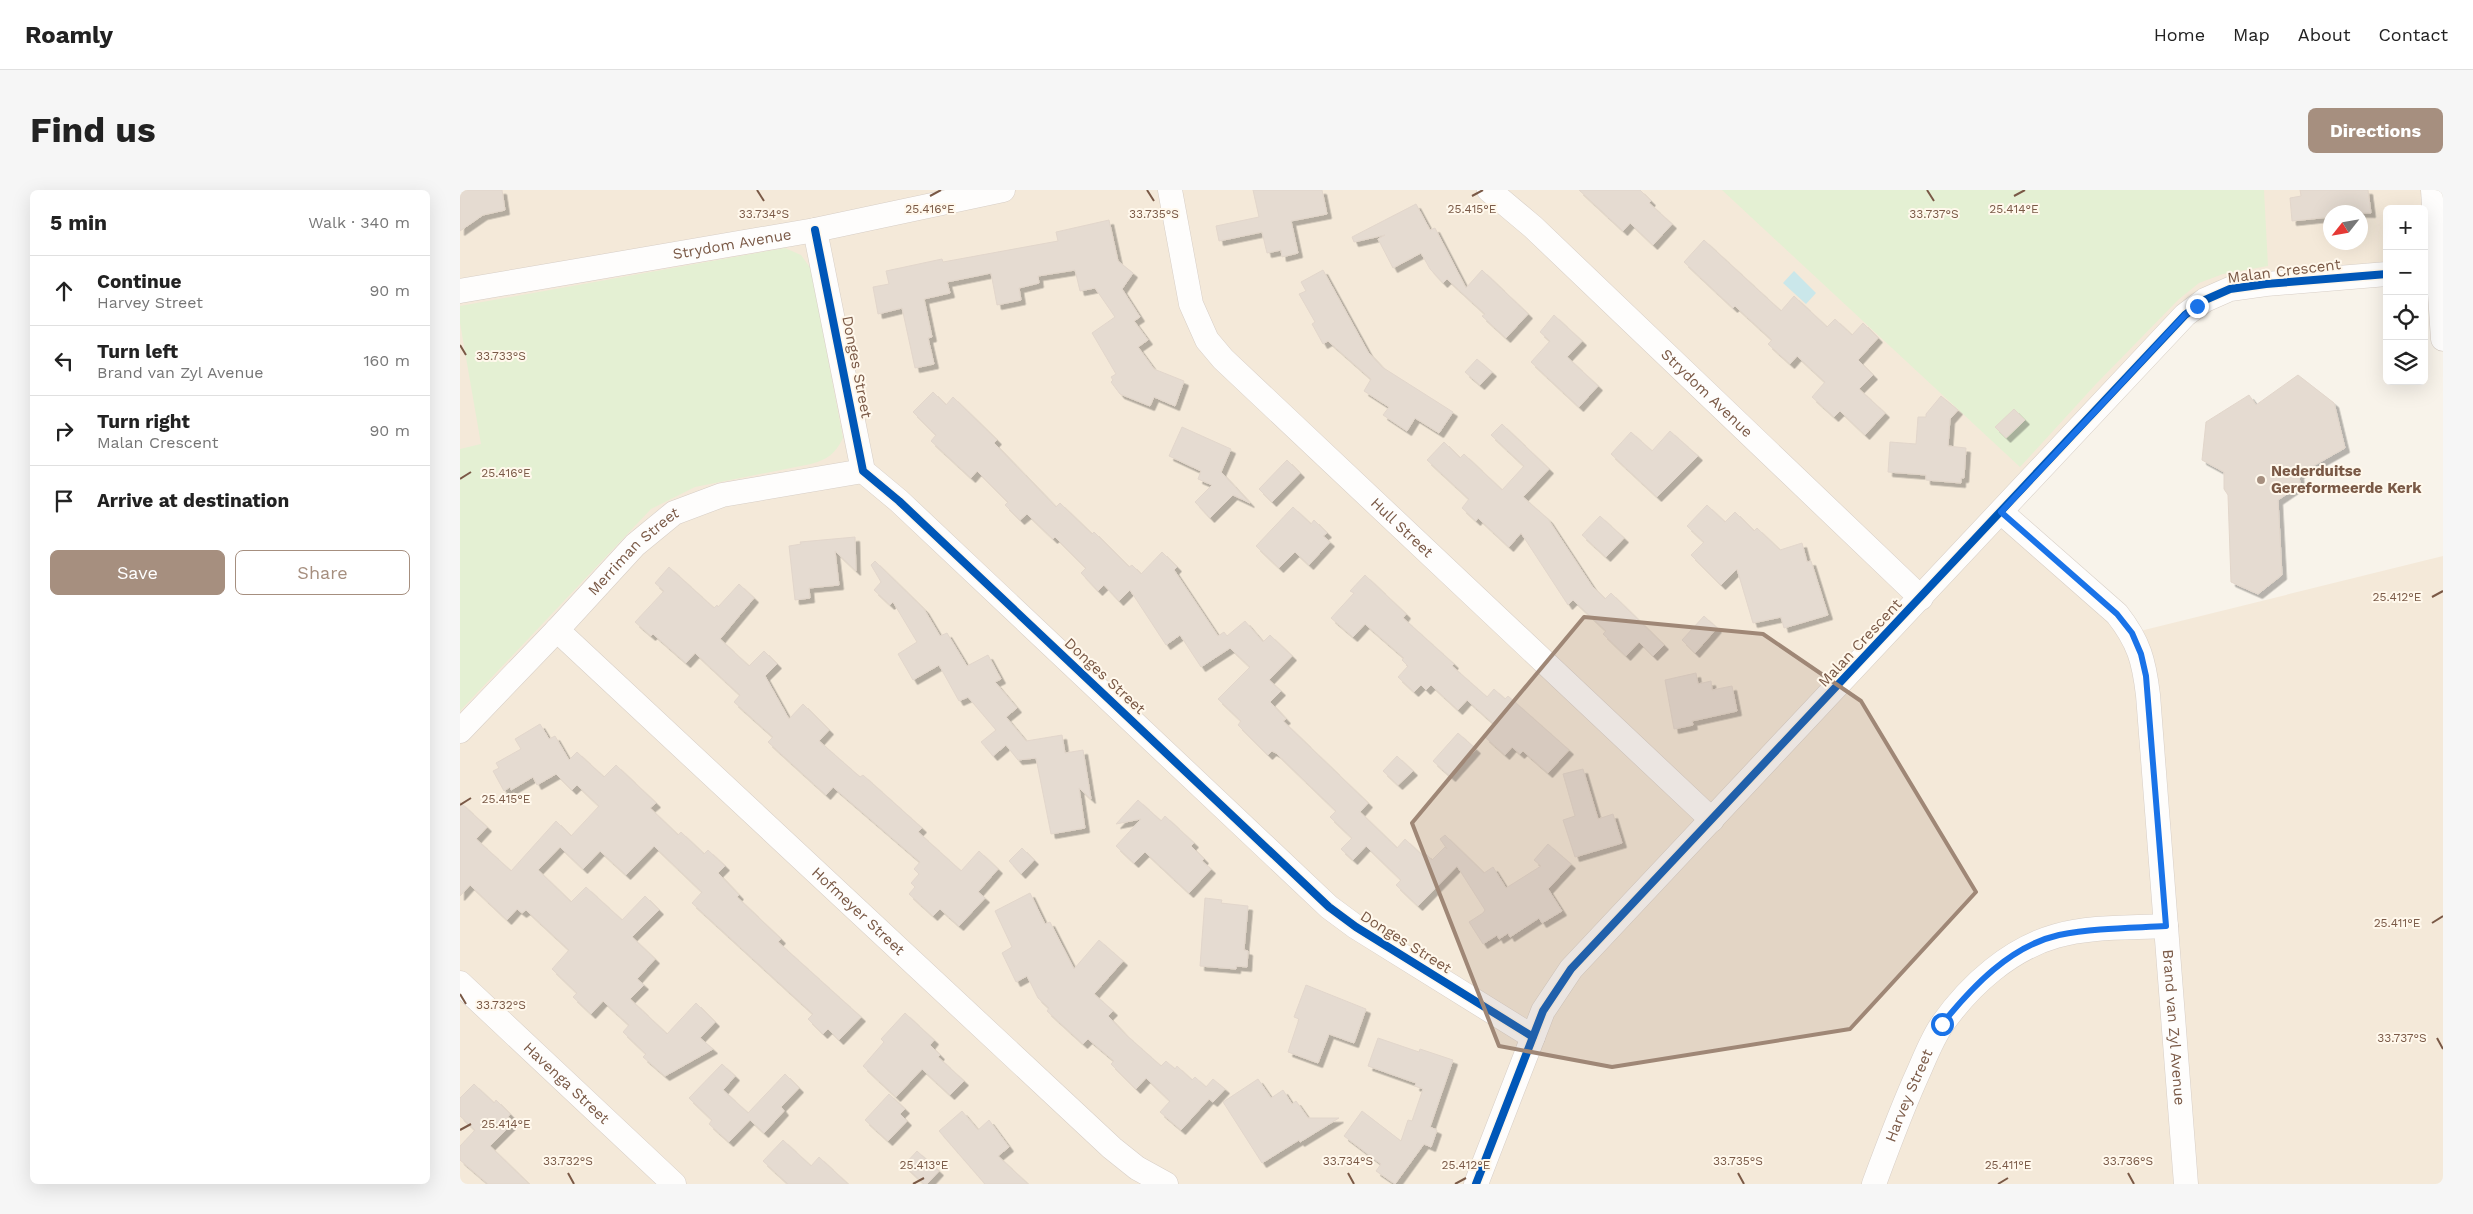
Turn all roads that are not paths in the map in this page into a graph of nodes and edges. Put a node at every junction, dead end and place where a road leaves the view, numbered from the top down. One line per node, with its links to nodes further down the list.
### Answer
1 (1002, 190): 5 (street, Strydom Avenue)
2 (1170, 190): 15 (street, Hull Street)
3 (1489, 190): 12 (street, Strydom Avenue)
4 (2433, 190): 6 (street)
5 (815, 230): 8 (street, Strydom Avenue); 10 (street, Donges Street)
6 (2431, 271): 9 (street)
7 (2383, 274): 11 (street, Malan Crescent)
8 (460, 291)
9 (2443, 339)
10 (863, 471): 13 (street, Merriman Street); 18 (street, Donges Street)
11 (2001, 512): 12 (street, Malan Crescent); 16 (street, Brand van Zyl Avenue)
12 (1921, 598): 15 (street, Malan Crescent)
13 (557, 630): 14 (street, Merriman Street); 20 (street, Hofmeyer Street)
14 (460, 731)
15 (1712, 820): 18 (street, Malan Crescent)
16 (2166, 926): 22 (street, Harvey Street); 23 (street, Brand van Zyl Avenue)
17 (460, 983): 19 (street, Havenga Street)
18 (1533, 1037): 21 (street, Malan Crescent)
19 (674, 1184)
20 (1166, 1184)
21 (1476, 1184)
22 (1874, 1184)
23 (2186, 1184)

